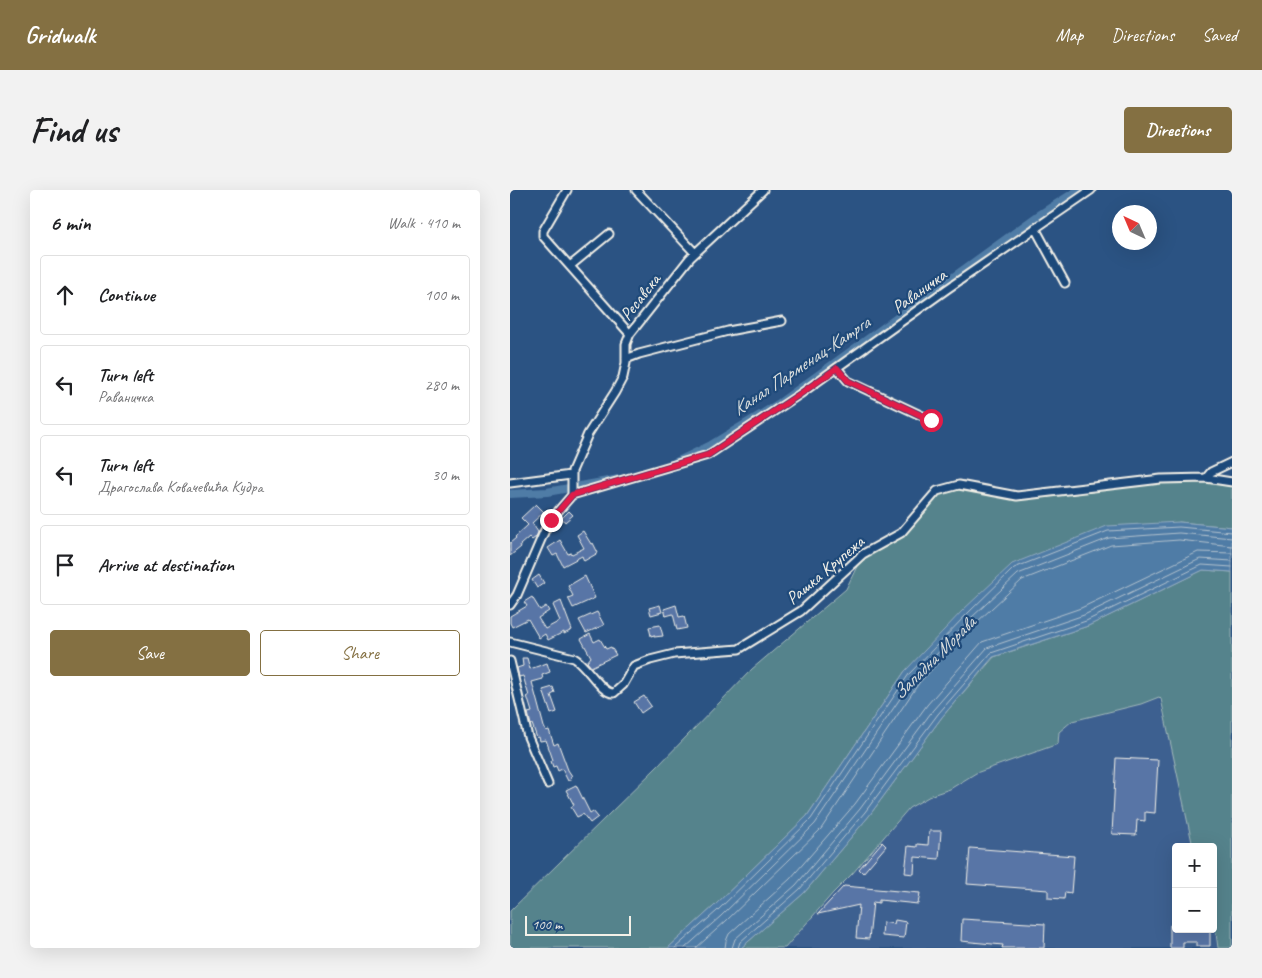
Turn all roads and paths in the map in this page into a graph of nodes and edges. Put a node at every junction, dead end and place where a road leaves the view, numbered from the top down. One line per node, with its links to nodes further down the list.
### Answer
1 (567, 190): 8 (street)
2 (636, 190): 7 (street)
3 (763, 190): 7 (street, Ресавска)
4 (1091, 190): 5 (street, Раваничка)
5 (1035, 228): 9 (street); 13 (street, Раваничка)
6 (610, 234): 8 (street)
7 (695, 252): 11 (street, Ресавска)
8 (570, 266): 11 (street)
9 (1065, 283)
10 (782, 321): 12 (street)
11 (630, 334): 12 (street, Ресавска)
12 (626, 359): 16 (street, Ресавска)
13 (837, 368): 14 (street); 20 (street, Раваничка)
14 (931, 420)
15 (1232, 462): 17 (street)
16 (571, 478): 19 (street); 20 (street)
17 (1206, 478): 18 (street, Рашка Крупежа); 22 (street, Рашка Крупежа)
18 (1232, 482)
19 (510, 484)
20 (572, 493): 21 (street)
21 (510, 604)
22 (510, 642)
23 (510, 661): 24 (street)
24 (548, 784)

